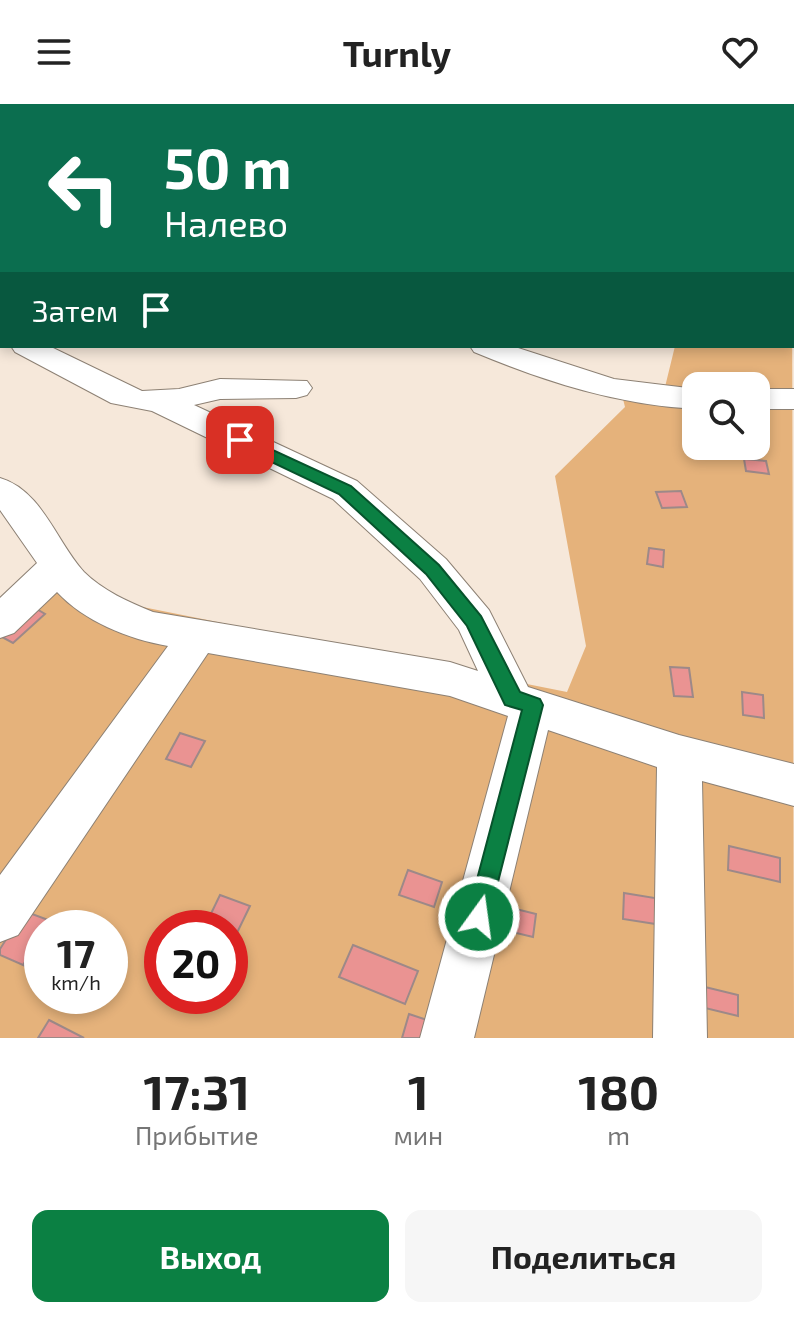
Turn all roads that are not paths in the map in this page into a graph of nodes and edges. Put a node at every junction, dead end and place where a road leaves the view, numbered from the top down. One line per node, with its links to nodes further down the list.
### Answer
1 (30, 348): 7 (street)
2 (490, 348): 4 (street)
3 (296, 388): 7 (street)
4 (682, 399)
5 (770, 399): 6 (street)
6 (794, 399)
7 (160, 402): 12 (street)
8 (0, 490): 9 (street)
9 (60, 565): 10 (street); 11 (street)
10 (0, 622)
11 (197, 637): 12 (street); 15 (street)
12 (523, 702): 13 (street); 16 (street)
13 (679, 755): 14 (street); 17 (street)
14 (794, 785)
15 (0, 917)
16 (447, 1038)
17 (680, 1038)

